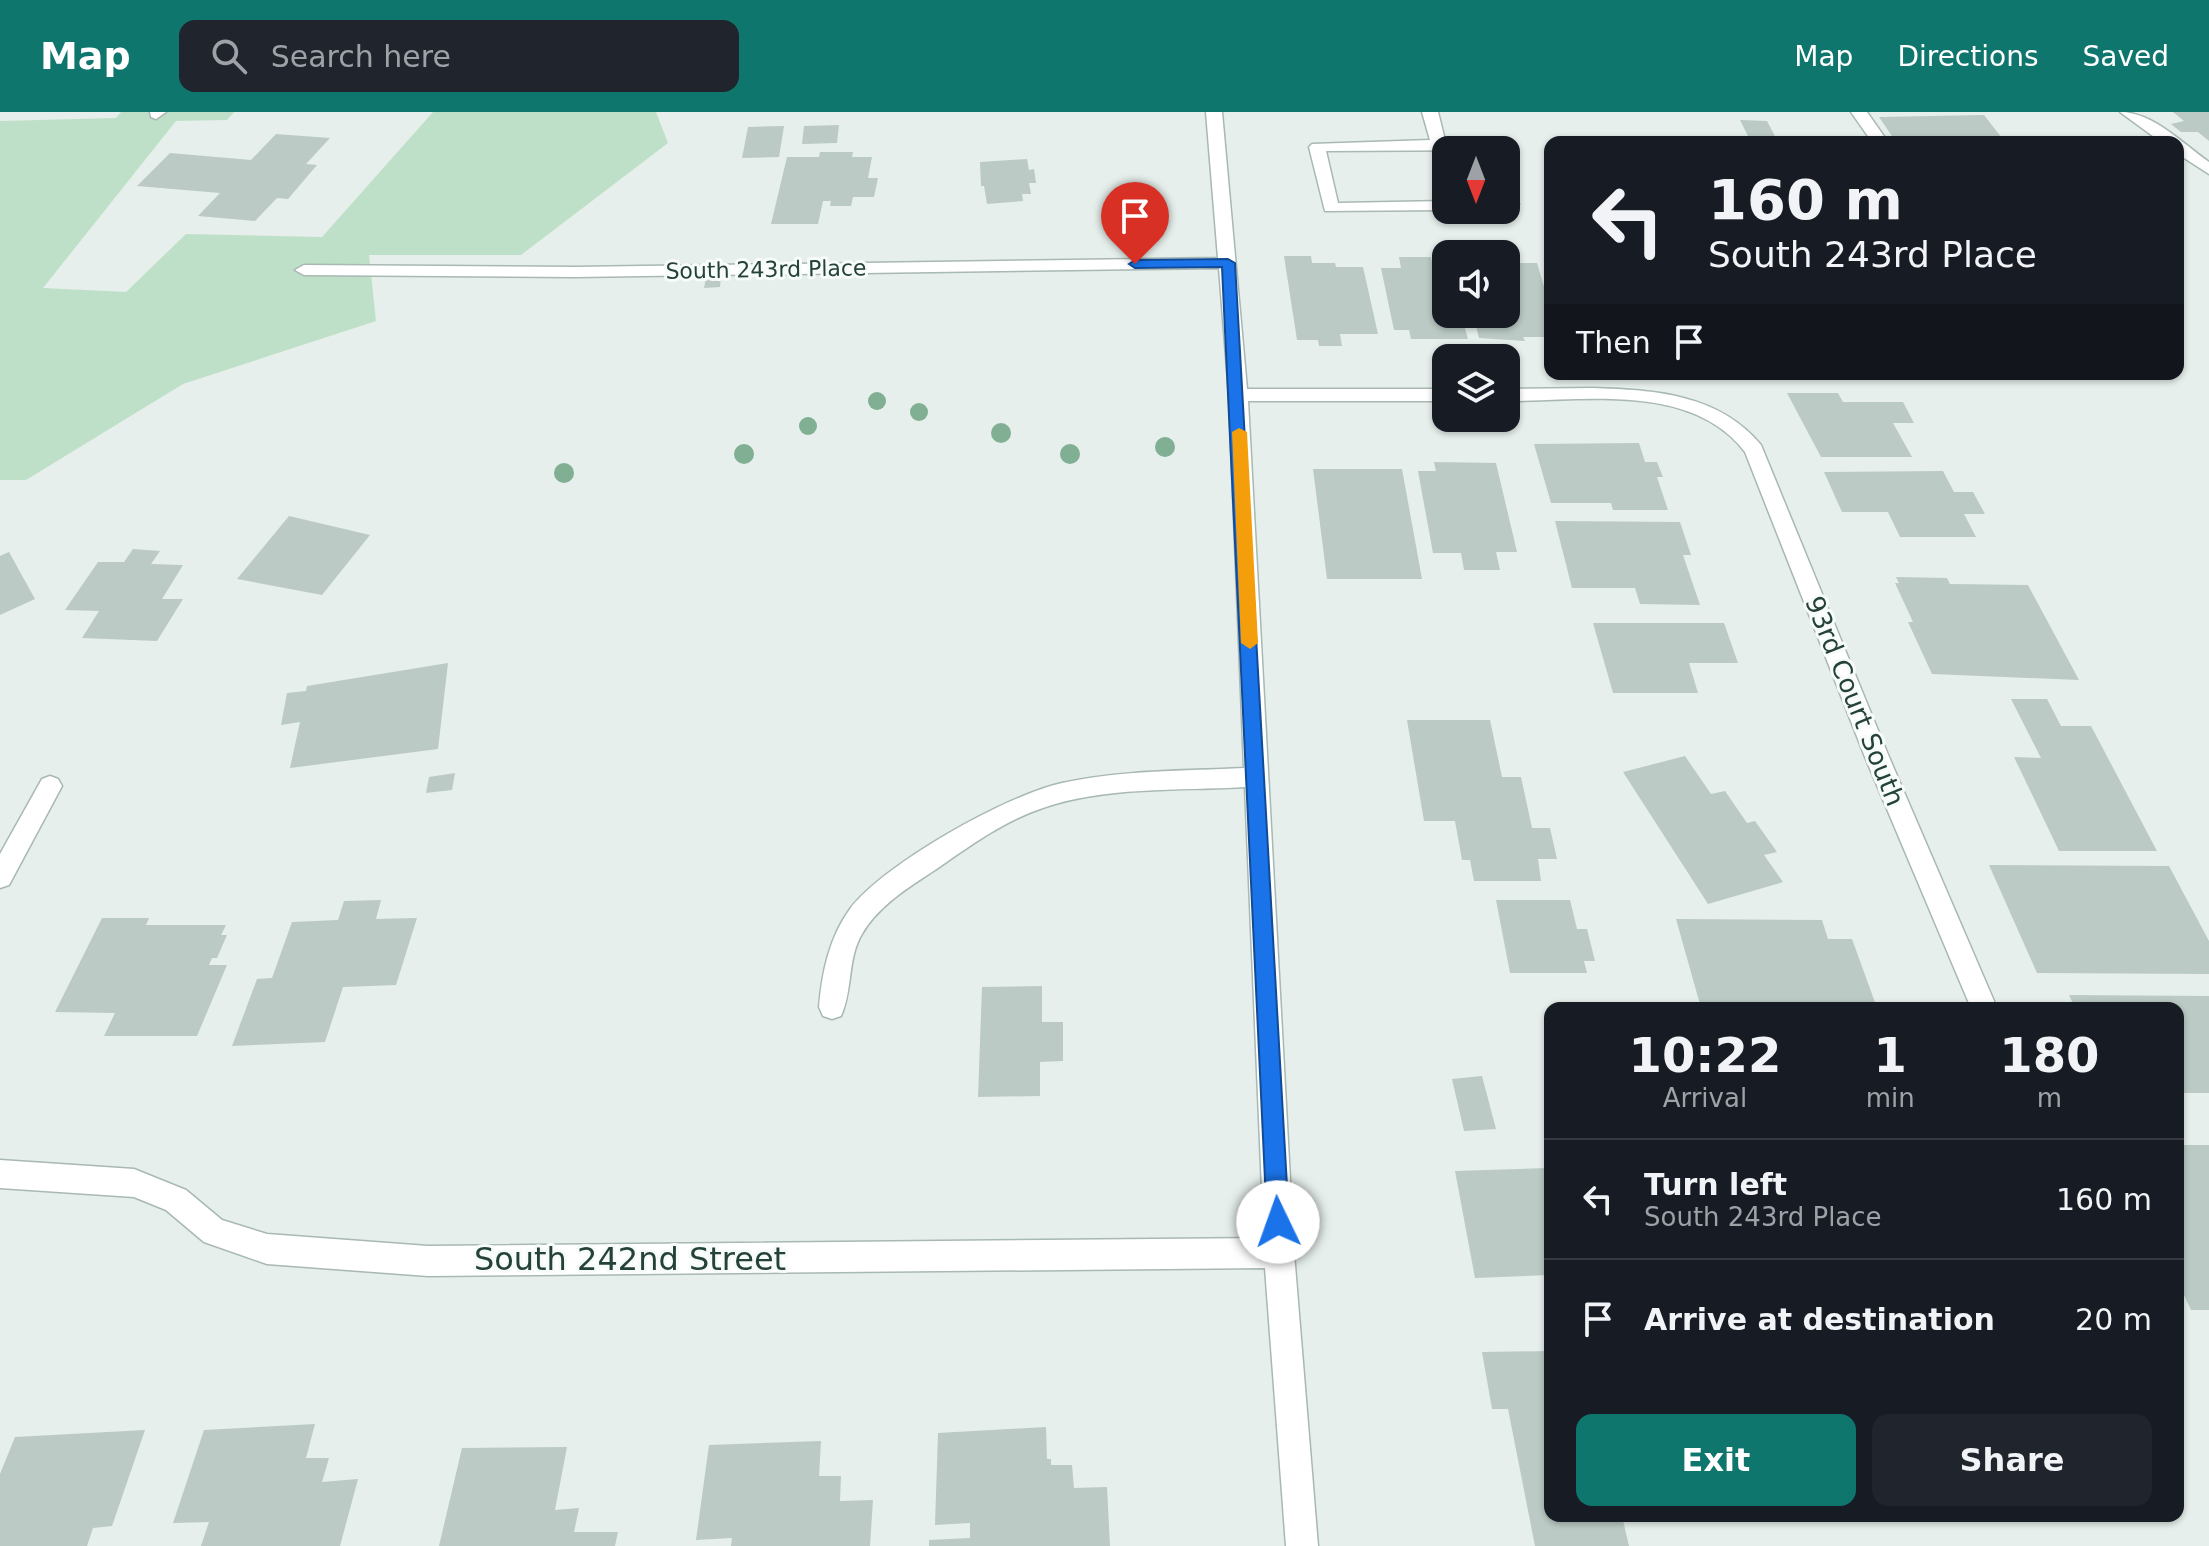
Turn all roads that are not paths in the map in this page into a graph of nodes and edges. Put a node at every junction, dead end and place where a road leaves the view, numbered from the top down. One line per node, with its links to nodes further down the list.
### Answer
1 (1214, 112): 12 (street)
2 (1430, 112): 5 (street)
3 (1859, 112): 6 (street)
4 (2128, 112): 7 (street)
5 (1437, 136)
6 (1876, 136)
7 (2162, 136)
8 (1432, 145): 11 (street)
9 (2184, 151): 10 (street)
10 (2209, 169)
11 (1432, 206)
12 (1228, 263): 13 (street, South 243rd Place); 14 (street)
13 (304, 270)
14 (1238, 395): 15 (street); 17 (street)
15 (1432, 395)
16 (1520, 395): 20 (street, 93rd Court South)
17 (1256, 777): 21 (street); 23 (street)
18 (50, 786): 19 (street)
19 (0, 877)
20 (1981, 1002)
21 (832, 1007)
22 (0, 1174): 23 (street, South 242nd Street)
23 (1279, 1253): 24 (street)
24 (1302, 1546)

